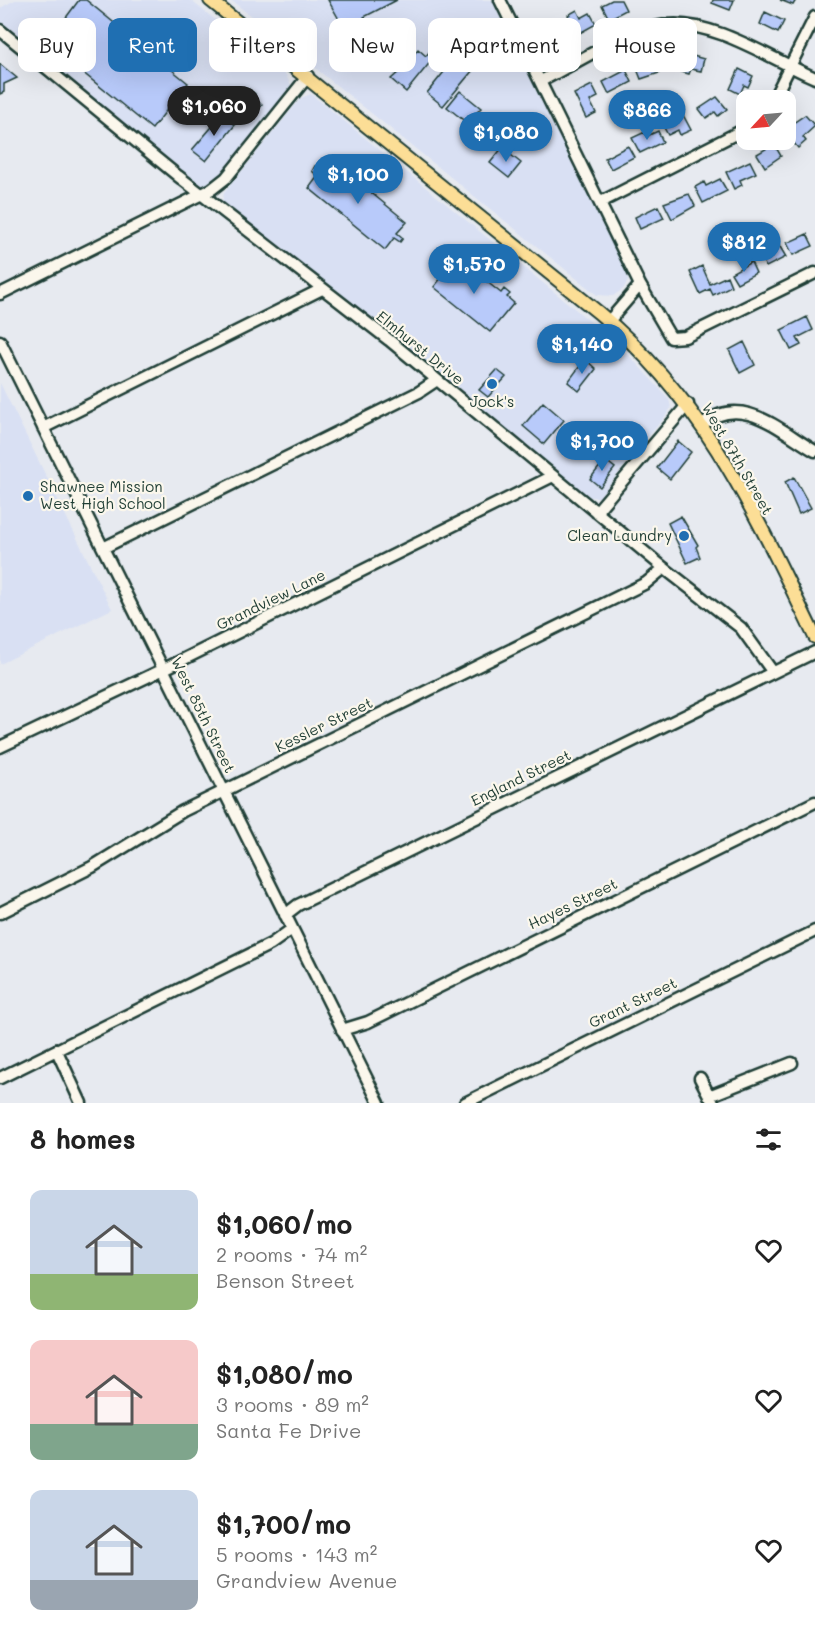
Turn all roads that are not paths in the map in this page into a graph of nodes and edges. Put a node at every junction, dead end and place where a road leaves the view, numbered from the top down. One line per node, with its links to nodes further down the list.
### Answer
1 (210, 0): 6 (main road, West 87th Street)
2 (500, 0): 8 (street)
3 (815, 17): 5 (street)
4 (0, 30): 11 (street, Elmhurst Drive)
5 (790, 68): 7 (street); 8 (street); 9 (street)
6 (308, 76): 11 (street); 17 (main road, West 87th Street)
7 (815, 78)
8 (541, 81): 12 (street)
9 (778, 90)
10 (736, 134): 12 (street)
11 (201, 194): 15 (street, Elmhurst Drive); 16 (street)
12 (601, 202): 14 (street)
13 (815, 273): 14 (street)
14 (640, 285): 17 (street)
15 (322, 289): 19 (street, Elmhurst Drive); 22 (street)
16 (0, 294)
17 (609, 321): 20 (main road, West 87th Street)
18 (0, 341): 22 (street, West 85th Street)
19 (436, 380): 24 (street, Elmhurst Drive); 26 (street)
20 (688, 404): 21 (main road, West 87th Street); 25 (street)
21 (702, 425): 23 (street); 28 (main road, West 87th Street)
22 (43, 428): 26 (street, West 85th Street)
23 (815, 451)
24 (553, 476): 25 (street, Elmhurst Drive); 30 (street, Grandview Lane)
25 (596, 512): 27 (street, Elmhurst Drive)
26 (103, 548): 30 (street, West 85th Street)
27 (664, 568): 31 (street, Elmhurst Drive); 33 (street, Kessler Street)
28 (815, 637)
29 (815, 652): 31 (street)
30 (164, 669): 32 (street, Grandview Lane); 33 (street, West 85th Street)
31 (772, 671): 36 (street, England Street)
32 (0, 747)
33 (224, 790): 35 (street, Kessler Street); 36 (street, West 85th Street)
34 (815, 801): 39 (street, Hayes Street)
35 (0, 913)
36 (285, 915): 37 (street, West 85th Street)
37 (292, 929): 39 (street, West 85th Street); 40 (street)
38 (815, 931): 47 (street, Grant Street)
39 (342, 1030): 46 (street, West 85th Street)
40 (57, 1050): 42 (street); 45 (street)
41 (792, 1063): 44 (street)
42 (0, 1078)
43 (700, 1078): 44 (street)
44 (711, 1099)
45 (81, 1103)
46 (379, 1103)
47 (465, 1103)

